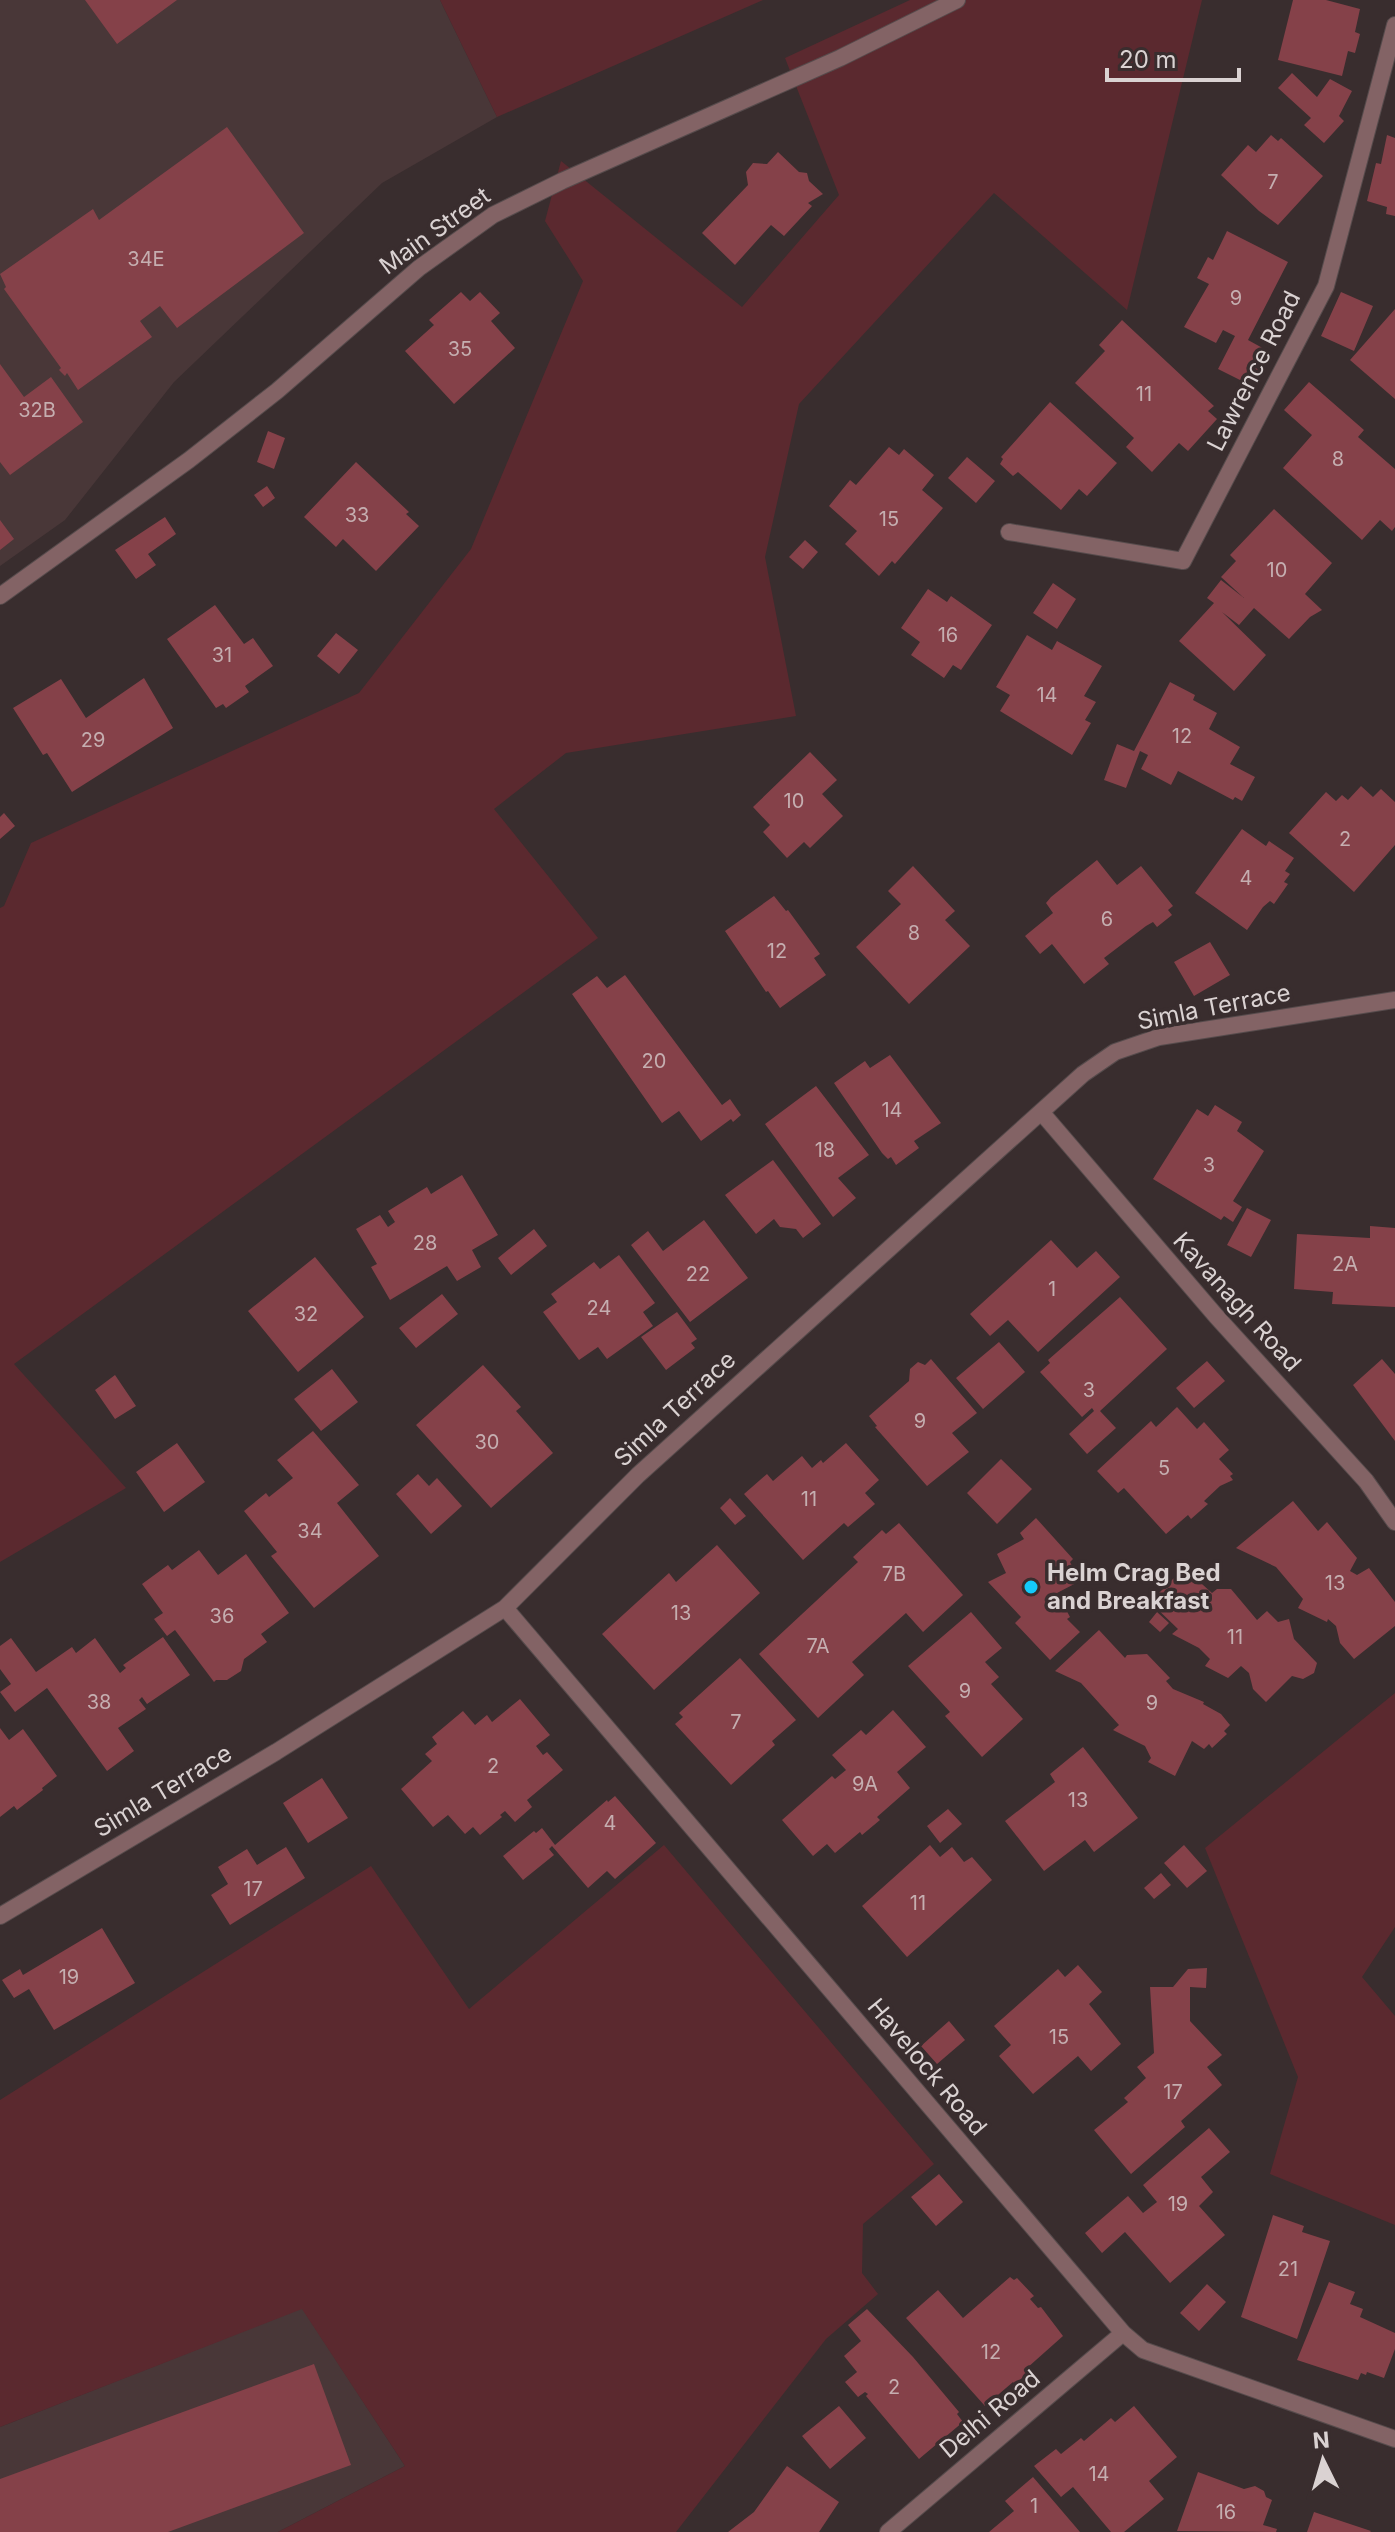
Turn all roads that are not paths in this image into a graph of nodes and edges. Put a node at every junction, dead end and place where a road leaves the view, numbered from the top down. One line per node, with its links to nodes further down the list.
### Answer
1 (957, 0): 4 (street, Main Street)
2 (1395, 25): 3 (street, Lawrence Road)
3 (1009, 532)
4 (0, 596)
5 (1392, 1003): 6 (street, Simla Terrace)
6 (1042, 1113): 7 (street, Kavanagh Road); 8 (street, Simla Terrace)
7 (1395, 1522)
8 (505, 1608): 9 (street, Simla Terrace); 10 (street, Havelock Road)
9 (0, 1916)
10 (1123, 2333): 11 (street, Havelock Road); 12 (street, Delhi Road)
11 (1395, 2439)
12 (888, 2532)

